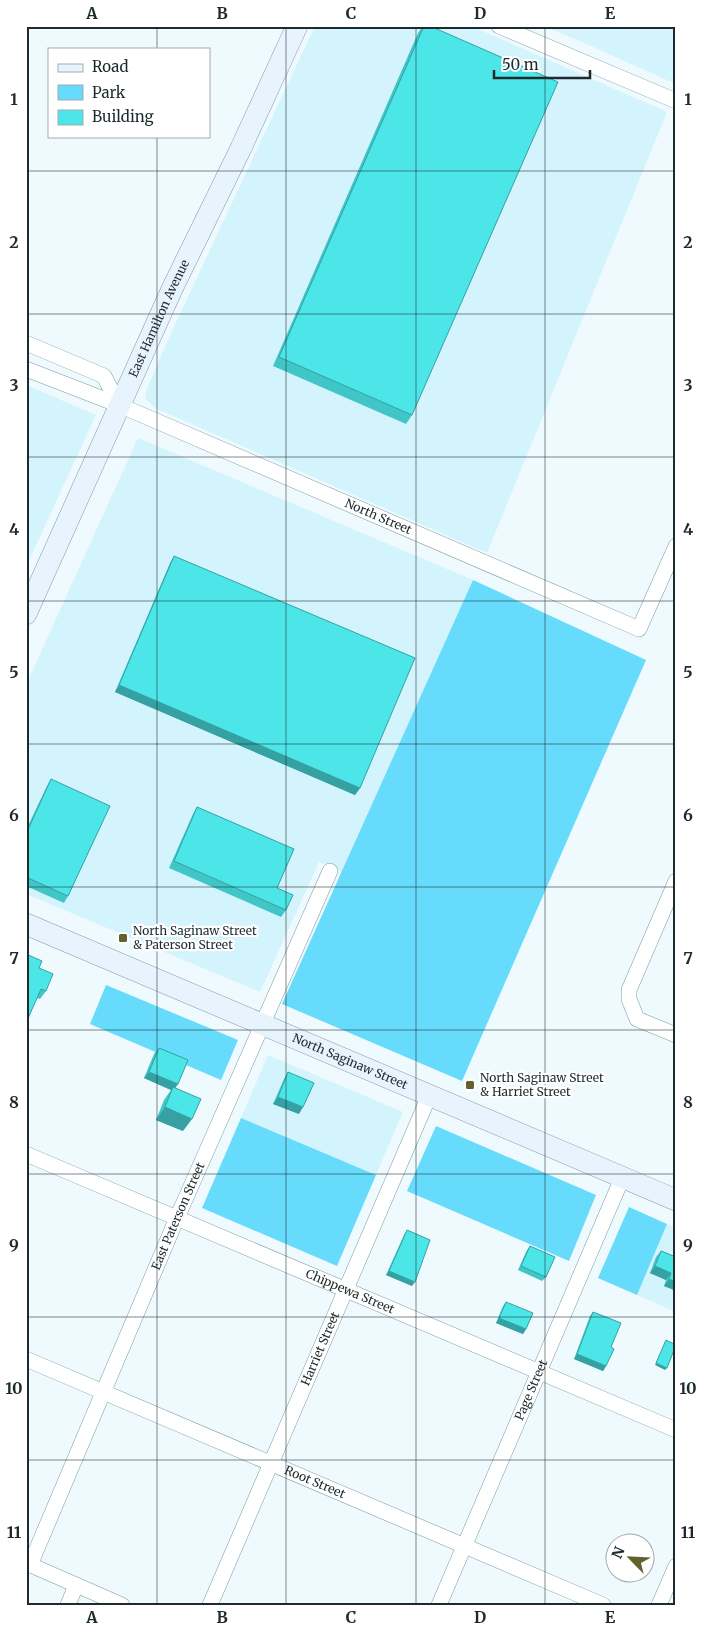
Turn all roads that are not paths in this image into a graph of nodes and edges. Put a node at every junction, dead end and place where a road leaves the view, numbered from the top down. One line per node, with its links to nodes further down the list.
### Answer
1 (297, 26): 6 (main road, East Hamilton Avenue)
2 (499, 26): 3 (street)
3 (676, 102)
4 (26, 343): 6 (street)
5 (26, 369): 6 (street, North Street)
6 (119, 406): 7 (street, North Street); 8 (main road, East Hamilton Avenue)
7 (676, 546)
8 (26, 614)
9 (330, 871): 12 (street, East Paterson Street)
10 (676, 881): 13 (street)
11 (26, 924): 12 (main road, North Saginaw Street)
12 (264, 1023): 14 (main road, North Saginaw Street); 18 (street, East Paterson Street)
13 (676, 1035)
14 (430, 1094): 16 (main road, North Saginaw Street); 19 (street, Harriet Street)
15 (26, 1154): 18 (street, Chippewa Street)
16 (623, 1176): 17 (main road, North Saginaw Street); 21 (street, Page Street)
17 (676, 1200)
18 (177, 1218): 19 (street, Chippewa Street); 22 (street, East Paterson Street)
19 (345, 1288): 21 (street, Chippewa Street); 24 (street, Harriet Street)
20 (26, 1359): 22 (street, Root Street)
21 (537, 1371): 23 (street, Chippewa Street); 25 (street, Page Street)
22 (104, 1392): 24 (street, Root Street); 26 (street, East Paterson Street)
23 (676, 1430)
24 (270, 1463): 25 (street, Root Street); 31 (street, Harriet Street)
25 (464, 1546): 32 (street, Page Street); 33 (street, Root Street)
26 (28, 1564): 28 (street)
27 (676, 1566): 34 (street)
28 (76, 1585): 29 (street); 30 (street)
29 (68, 1605)
30 (122, 1605)
31 (210, 1605)
32 (439, 1605)
33 (604, 1605)
34 (659, 1605)

